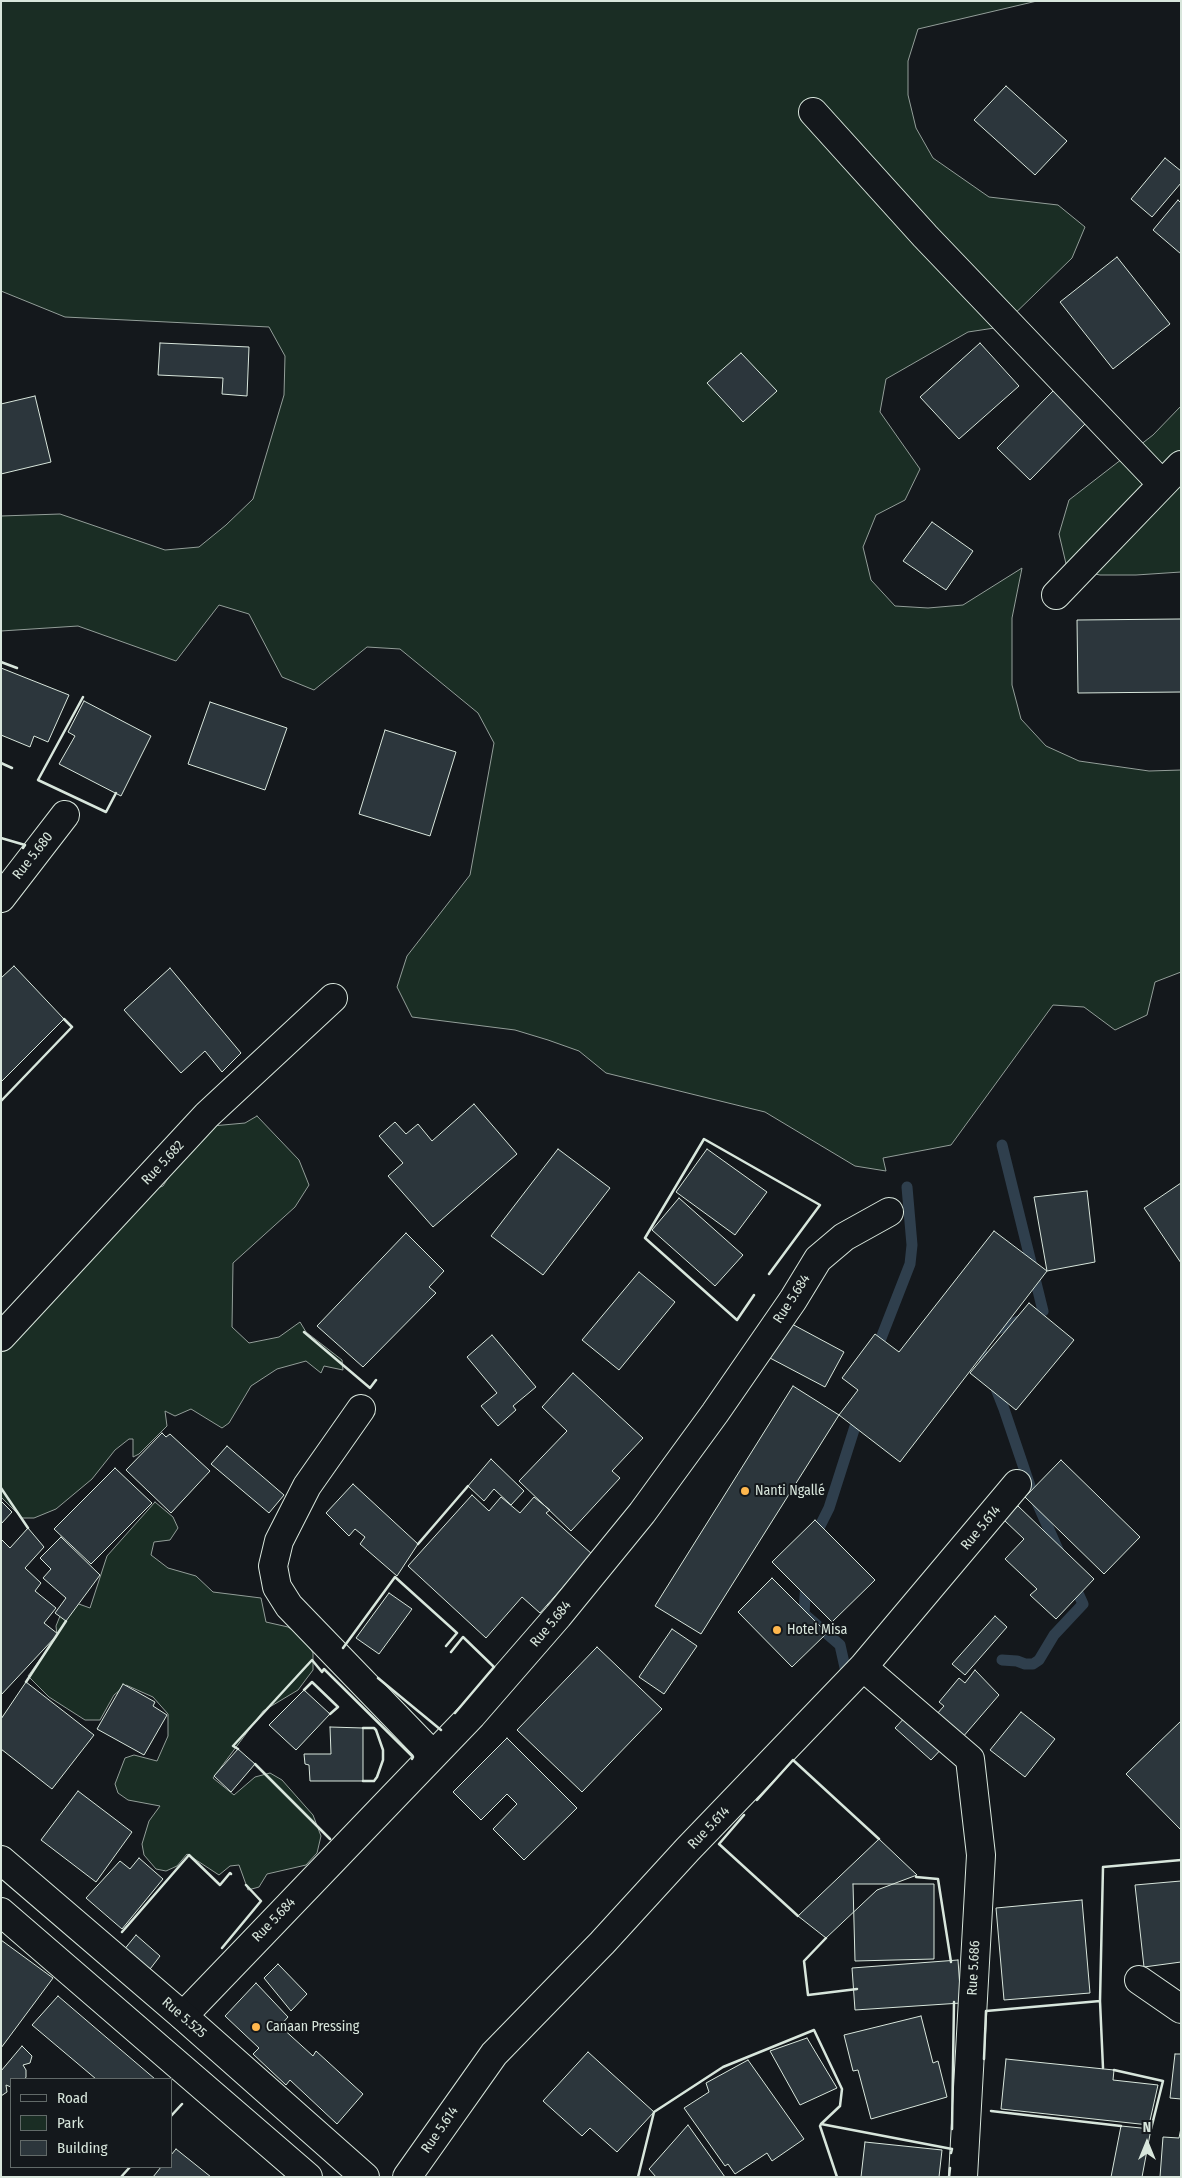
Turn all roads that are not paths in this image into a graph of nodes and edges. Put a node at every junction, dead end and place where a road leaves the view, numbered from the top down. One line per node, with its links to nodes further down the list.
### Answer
1 (812, 112): 3 (street)
2 (1181, 465): 3 (street)
3 (1162, 484): 4 (street)
4 (1056, 595)
5 (65, 815): 6 (street, Rue 5.680)
6 (1, 898)
7 (333, 998): 9 (street, Rue 5.682)
8 (889, 1212): 13 (street, Rue 5.684)
9 (1, 1337)
10 (361, 1409): 13 (street)
11 (1017, 1484): 12 (street, Rue 5.614)
12 (863, 1667): 21 (street, Rue 5.614); 22 (street, Rue 5.686)
13 (433, 1755): 18 (street, Rue 5.684)
14 (1, 1860): 18 (street, Rue 5.525)
15 (1, 1912): 19 (street)
16 (1139, 1980): 17 (street)
17 (1181, 2009)
18 (183, 2016): 20 (street, Rue 5.525)
19 (308, 2177)
20 (365, 2177)
21 (407, 2177)
22 (963, 2177)

